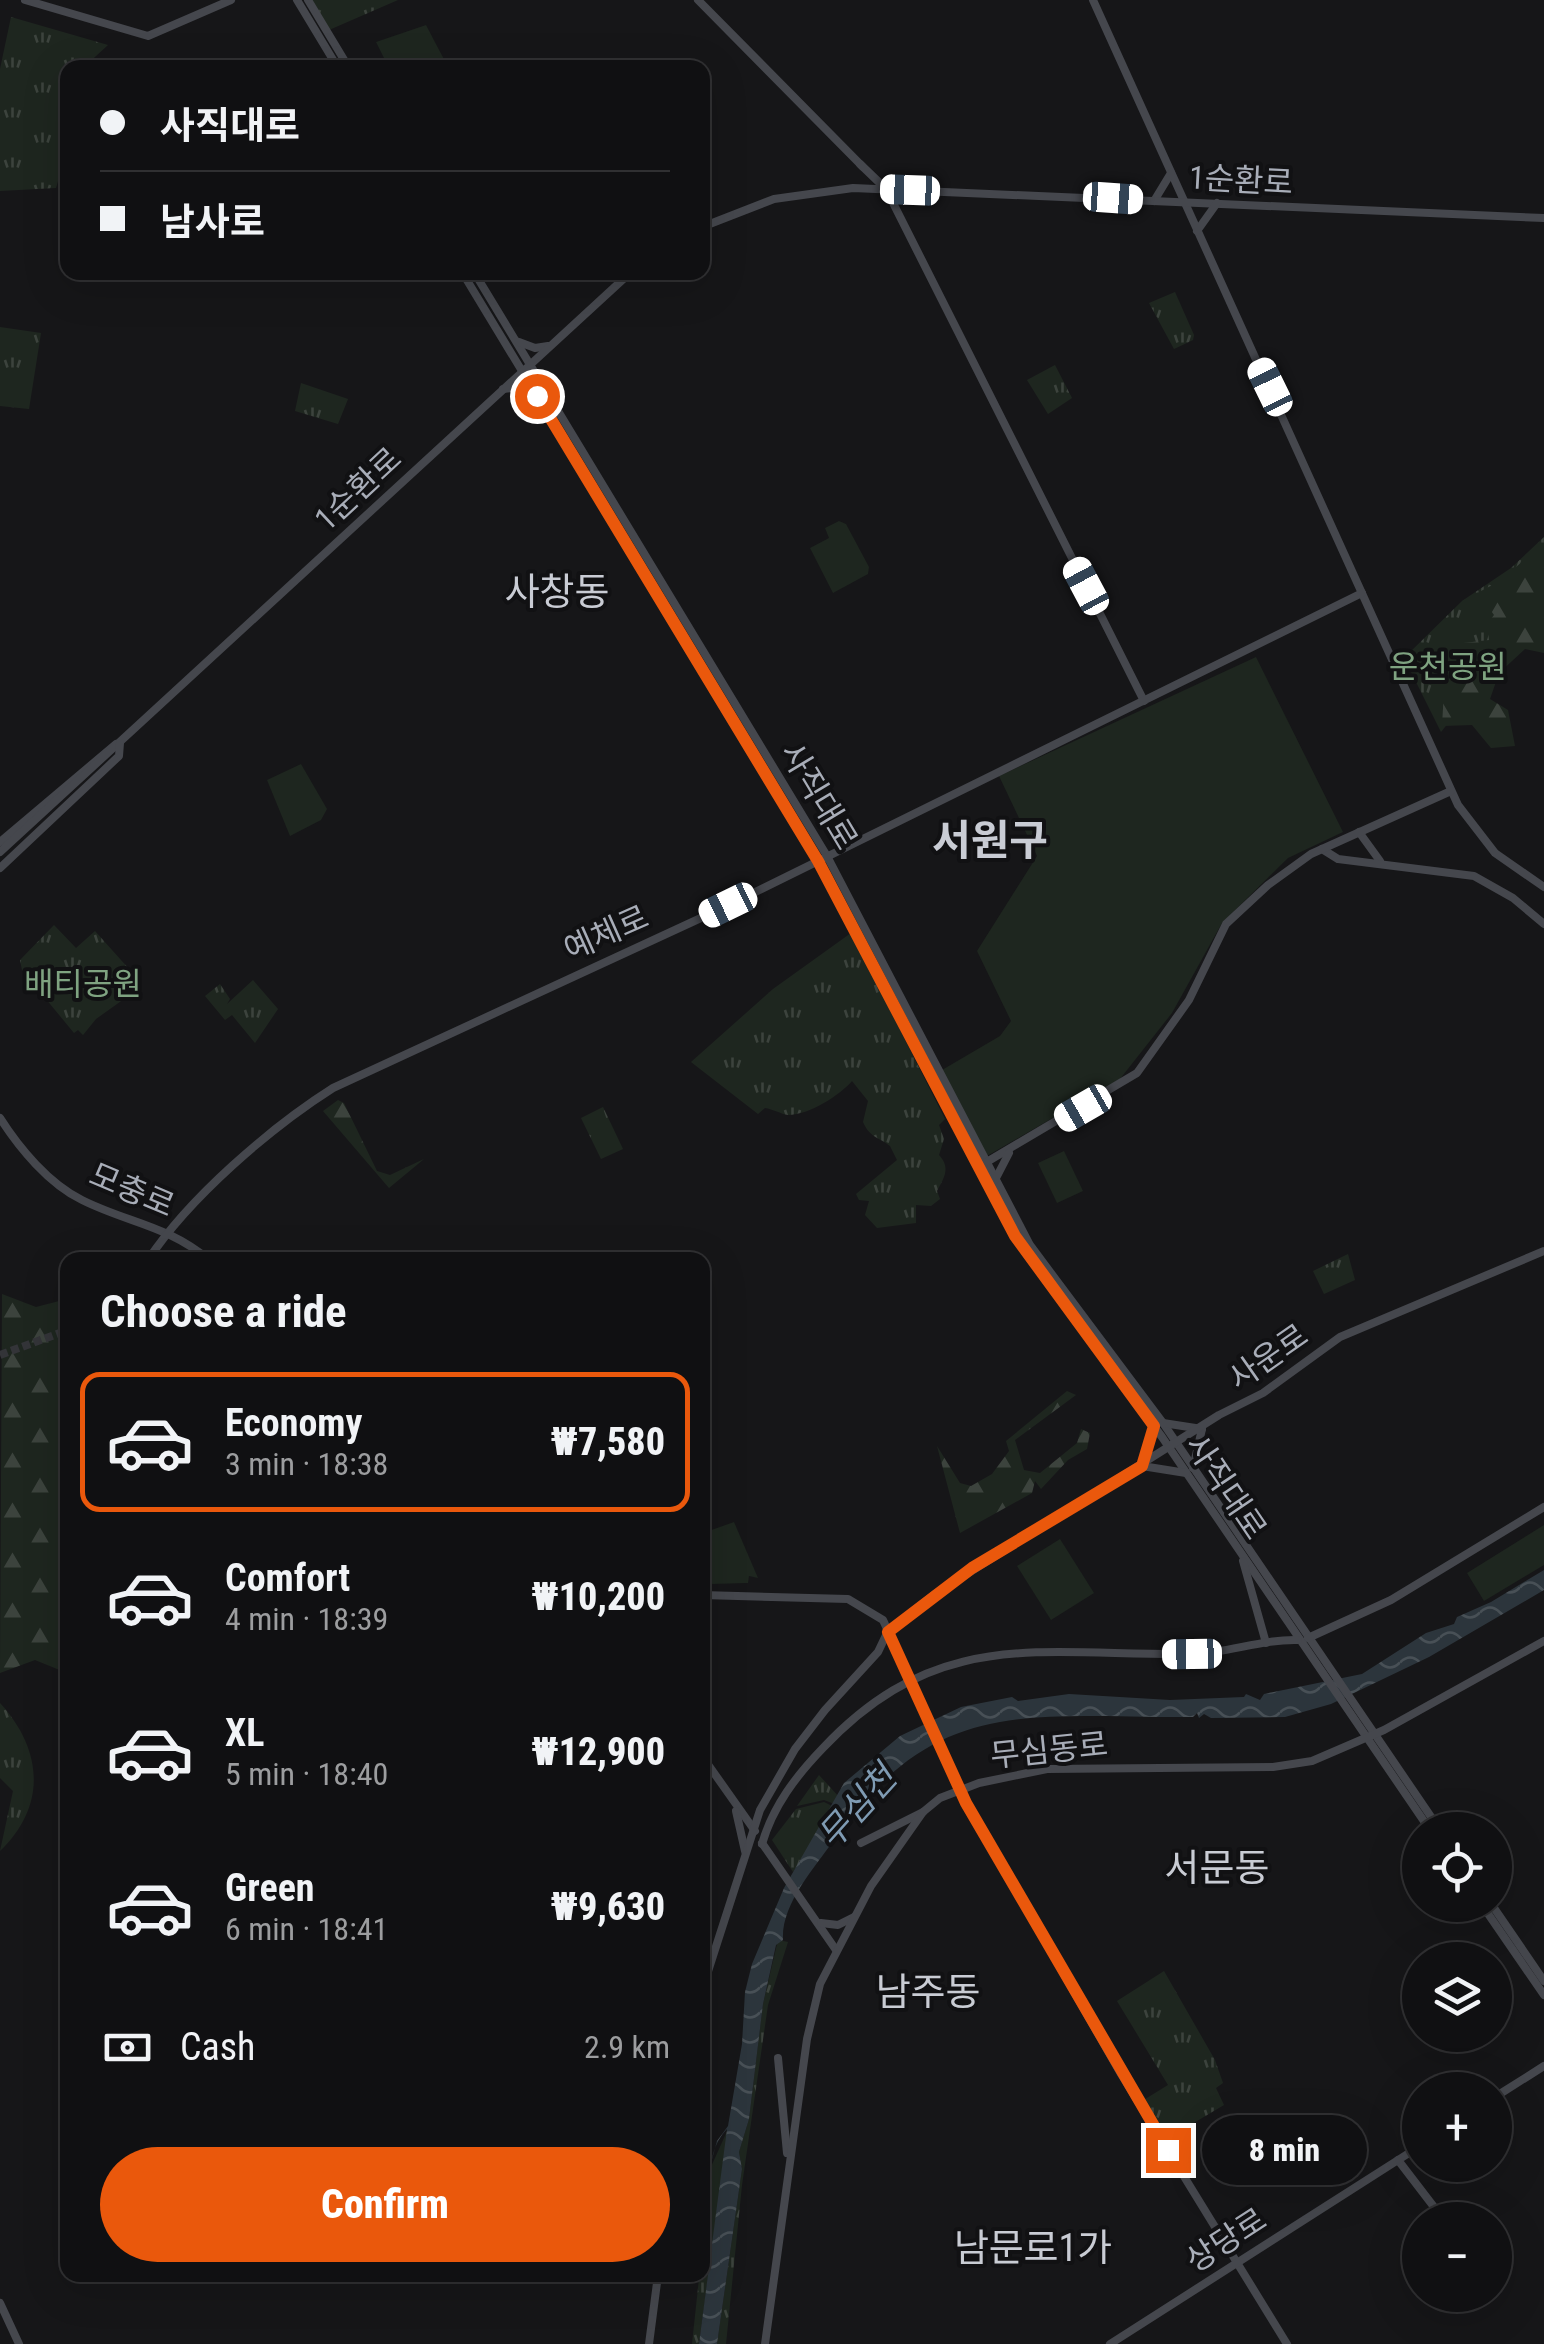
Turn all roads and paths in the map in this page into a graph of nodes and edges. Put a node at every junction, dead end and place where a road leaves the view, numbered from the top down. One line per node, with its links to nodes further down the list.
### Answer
1 (26, 0): 2 (street)
2 (231, 0)
3 (297, 0): 7 (street)
4 (308, 0): 8 (street)
5 (698, 0): 9 (street)
6 (1093, 0): 10 (street)
7 (333, 60)
8 (344, 60)
9 (862, 166): 11 (street); 12 (street); 13 (street)
10 (1171, 173): 14 (street); 15 (street)
11 (853, 188): 12 (street, 1순환로); 18 (street, 1순환로)
12 (874, 189): 13 (street, 1순환로)
13 (886, 190): 14 (street, 1순환로); 31 (street)
14 (1154, 201): 15 (street, 1순환로)
15 (1184, 202): 16 (street, 1순환로); 19 (street)
16 (1217, 204): 17 (street, 1순환로); 19 (street)
17 (1544, 218)
18 (710, 224)
19 (1197, 230): 30 (street)
20 (467, 280): 25 (street, 사직대로)
21 (479, 280): 23 (street, 사직대로)
22 (622, 280): 24 (street, 1순환로)
23 (514, 336): 24 (street); 26 (street, 사직대로)
24 (552, 345): 26 (street, 1순환로)
25 (512, 356): 27 (street, 사직대로); 28 (street)
26 (531, 364): 27 (street, 1순환로); 38 (street, 사직대로)
27 (522, 372): 28 (street, 1순환로); 29 (street, 사직대로)
28 (503, 389): 29 (street); 32 (street, 1순환로)
29 (537, 396): 38 (street, 사직대로)
30 (1362, 593): 31 (street, 예체로); 33 (street)
31 (1144, 701): 38 (street, 예체로)
32 (120, 743): 35 (street); 37 (street); 40 (street)
33 (1452, 792): 34 (street); 43 (street)
34 (1360, 832): 36 (street); 39 (street)
35 (0, 842)
36 (1322, 849): 39 (street); 46 (street)
37 (0, 852)
38 (823, 859): 41 (street, 예체로); 42 (street, 사직대로); 47 (street, 사직대로)
39 (1384, 864): 44 (street)
40 (0, 868)
41 (803, 869): 42 (street); 49 (street, 예체로)
42 (829, 880): 53 (street, 사직대로)
43 (1544, 887)
44 (1544, 924)
45 (0, 1118): 49 (street, 모충로)
46 (1012, 1150): 47 (street); 48 (street)
47 (986, 1163): 48 (street, 사직대로)
48 (995, 1181): 53 (street, 사직대로)
49 (170, 1232): 51 (street, 예체로); 52 (street, 모충로)
50 (1544, 1250): 54 (street, 사운로)
51 (154, 1252)
52 (197, 1252)
53 (1158, 1424): 54 (street); 55 (street, 사직대로); 56 (street)
54 (1202, 1429): 55 (street, 사운로); 57 (street)
55 (1174, 1447): 56 (street, 사운로); 57 (street, 사직대로)
56 (1142, 1466): 57 (street); 61 (street, 사운로)
57 (1190, 1470): 59 (street, 사직대로); 64 (street, 사직대로)
58 (1544, 1506): 64 (street)
59 (1240, 1554): 63 (street); 64 (street, 사직대로)
60 (710, 1595): 61 (street)
61 (888, 1632): 65 (street); 73 (street, 사운로)
62 (1544, 1641): 66 (street, 무심동로)
63 (1266, 1643): 64 (street); 65 (street)
64 (1307, 1644): 66 (street)
65 (914, 1683): 68 (street); 75 (street)
66 (1370, 1736): 68 (street, 무심동로); 71 (street); 72 (street)
67 (710, 1768): 69 (street)
68 (960, 1790): 70 (street, 무심동로); 93 (street)
69 (731, 1798): 73 (street); 77 (street)
70 (923, 1812): 74 (street); 78 (street, 무심동로)
71 (1419, 1812)
72 (1427, 1812)
73 (754, 1830): 75 (street); 77 (street, 사운로)
74 (861, 1842)
75 (763, 1845): 76 (street)
76 (770, 1855): 77 (street); 81 (street)
77 (746, 1860): 83 (street, 사운로)
78 (854, 1917): 81 (street); 82 (street, 무심동로)
79 (1494, 1922): 85 (street)
80 (1503, 1922): 84 (street)
81 (820, 1923): 82 (street)
82 (836, 1950): 91 (street, 무심동로)
83 (710, 1966)
84 (1544, 1982)
85 (1544, 1995)
86 (778, 2058): 91 (street)
87 (1544, 2066): 88 (street)
88 (1512, 2087)
89 (1402, 2157): 90 (street, 상당로)
90 (1398, 2160): 92 (street); 93 (street, 상당로)
91 (789, 2163): 98 (street, 무심동로)
92 (1430, 2202)
93 (1236, 2263): 99 (street, 상당로); 100 (street)
94 (657, 2282): 97 (street)
95 (0, 2303): 96 (street)
96 (19, 2344)
97 (649, 2344)
98 (765, 2344)
99 (1110, 2344)
100 (1287, 2344)

